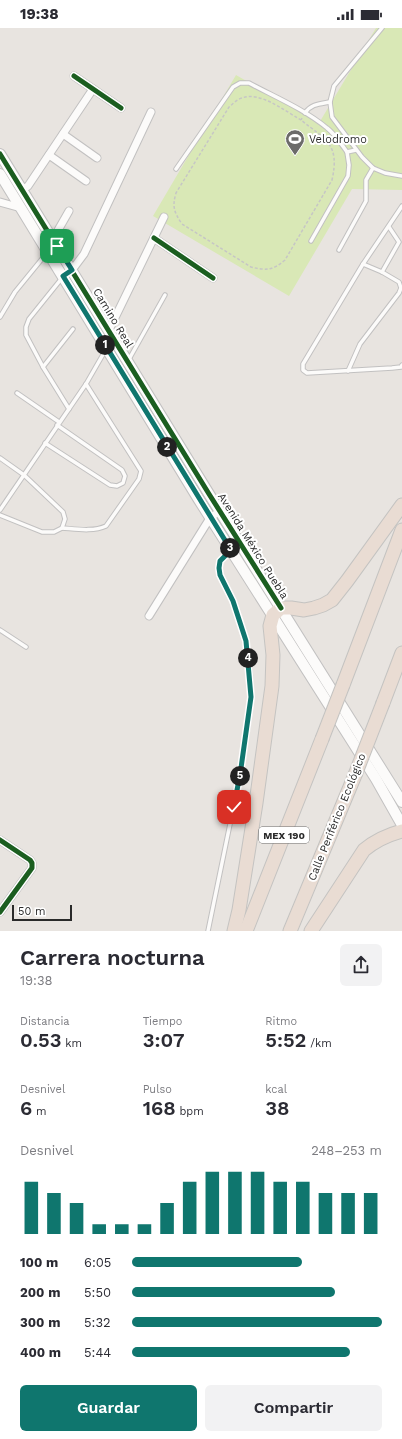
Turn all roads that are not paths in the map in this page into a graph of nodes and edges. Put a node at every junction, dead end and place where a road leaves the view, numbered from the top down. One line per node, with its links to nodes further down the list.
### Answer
1 (382, 28): 4 (lane)
2 (74, 76): 3 (street)
3 (93, 89): 5 (street); 8 (street)
4 (330, 102): 7 (lane); 9 (lane)
5 (121, 108)
6 (151, 112): 31 (street)
7 (305, 113): 10 (lane); 15 (lane)
8 (63, 134): 12 (street); 13 (street)
9 (356, 150): 10 (lane); 14 (lane)
10 (347, 152): 27 (lane)
11 (0, 154): 19 (street, Camino Real)
12 (49, 155): 18 (street); 19 (street)
13 (98, 158)
14 (373, 168): 17 (lane); 29 (lane)
15 (176, 169)
16 (0, 174): 22 (street, Camino Real)
17 (402, 176)
18 (86, 181)
19 (22, 190): 28 (street, Camino Real)
20 (0, 202): 22 (street)
21 (402, 206): 25 (lane)
22 (21, 208): 28 (street, Camino Real)
23 (69, 211): 28 (street)
24 (164, 217): 26 (street)
25 (388, 227): 30 (lane); 32 (lane)
26 (154, 238): 34 (street); 38 (street)
27 (311, 241)
28 (53, 245): 31 (street, Camino Real); 33 (street, Camino Real); 36 (lane)
29 (339, 250)
30 (363, 264): 32 (lane); 43 (lane)
31 (72, 270): 33 (street); 38 (street, Camino Real)
32 (382, 272): 43 (lane)
33 (63, 276): 39 (street, Camino Real); 41 (lane)
34 (213, 278)
35 (165, 296): 40 (lane)
36 (0, 317)
37 (73, 329): 41 (lane)
38 (109, 330): 40 (street, Camino Real)
39 (107, 348): 44 (lane); 52 (street, Camino Real)
40 (128, 362): 51 (street, Camino Real)
41 (43, 367): 46 (lane)
42 (402, 367): 43 (lane)
43 (348, 371)
44 (86, 384): 46 (lane); 58 (lane)
45 (17, 393): 47 (lane)
46 (69, 409): 47 (lane)
47 (58, 424): 48 (lane); 48 (lane)
48 (45, 443): 50 (lane)
49 (0, 458): 50 (lane)
50 (24, 475): 54 (lane); 58 (lane)
51 (209, 494): 55 (street, Avenida México Puebla)
52 (200, 500): 57 (street, Avenida México Puebla)
53 (402, 505): 62 (highway)
54 (0, 510)
55 (220, 511): 57 (street); 60 (street, Avenida México Puebla)
56 (0, 515): 58 (lane)
57 (210, 518): 61 (street, Avenida México Puebla); 63 (street)
58 (62, 528)
59 (402, 530): 76 (highway, MEX 190, bridge)
60 (240, 544): 61 (lane); 62 (street, Avenida México Puebla)
61 (231, 550): 62 (street, Avenida México Puebla); 67 (lane)
62 (277, 612): 68 (street, Avenida México Puebla); 69 (highway); 70 (street, Avenida México Puebla)
63 (149, 616)
64 (0, 630): 65 (lane)
65 (26, 647)
66 (402, 653): 77 (highway, Calle Periférico Ecológico / MEX 190, bridge)
67 (237, 790): 69 (lane); 74 (lane)
68 (402, 802)
69 (256, 803): 75 (highway)
70 (402, 825)
71 (402, 831): 78 (highway)
72 (0, 840): 73 (street)
73 (0, 912)
74 (208, 931)
75 (234, 931)
76 (246, 931)
77 (290, 931)
78 (311, 931)

